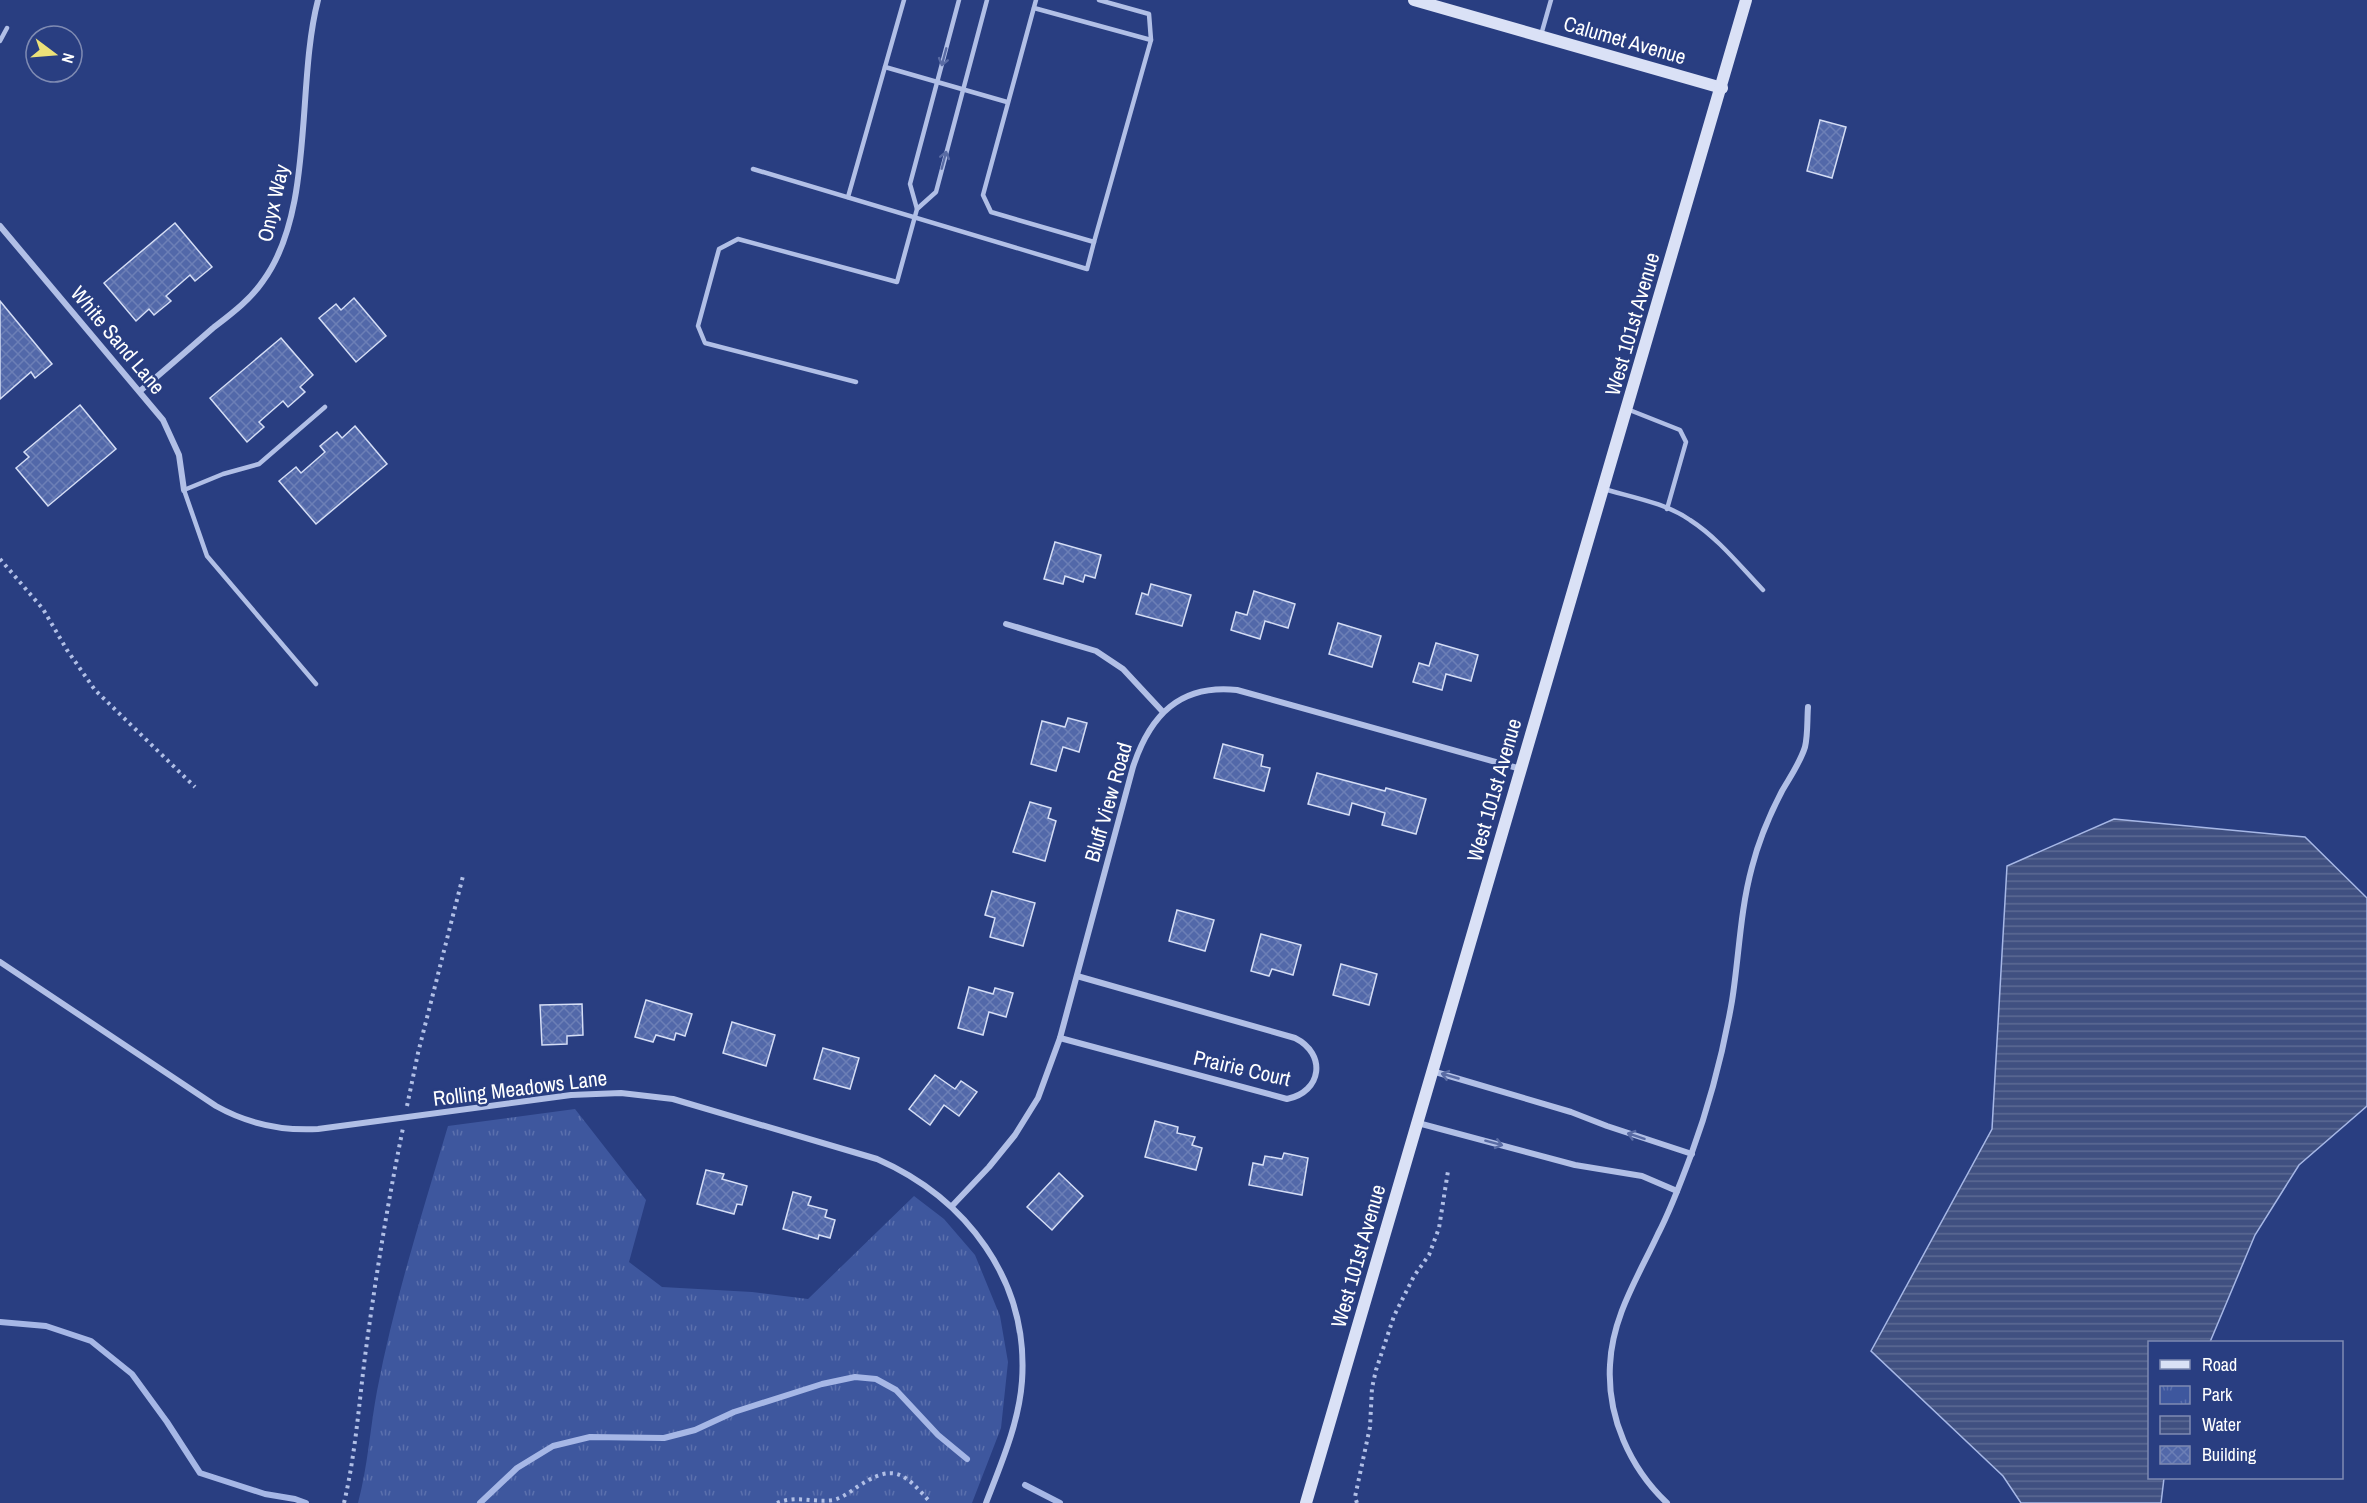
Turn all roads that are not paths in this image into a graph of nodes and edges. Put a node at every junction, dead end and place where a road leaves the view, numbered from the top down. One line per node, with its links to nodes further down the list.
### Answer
1 (318, 0): 27 (street, Onyx Way)
2 (904, 0): 15 (lane)
3 (959, 0): 16 (lane, one-way to 16)
4 (987, 0): 18 (lane)
5 (1036, 0): 10 (lane)
6 (1099, 0): 13 (lane)
7 (1414, 0): 12 (street, Calumet Avenue)
8 (1551, 0): 12 (lane)
9 (1746, 0): 17 (street, West 101st Avenue)
10 (1034, 8): 13 (lane); 19 (lane)
11 (8, 28): 14 (lane)
12 (1540, 36): 17 (street, Calumet Avenue)
13 (1150, 40): 25 (lane)
14 (0, 41)
15 (885, 67): 16 (lane); 21 (lane)
16 (937, 83): 18 (lane); 22 (lane)
17 (1722, 88): 29 (street, West 101st Avenue)
18 (963, 90): 19 (lane); 22 (lane, one-way to 18)
19 (1007, 102): 25 (lane)
20 (753, 169): 21 (lane)
21 (848, 197): 23 (lane)
22 (918, 209): 23 (lane)
23 (915, 217): 25 (lane); 26 (lane)
24 (0, 226): 27 (street, White Sand Lane)
25 (1094, 242)
26 (856, 381)
27 (140, 391): 31 (street, White Sand Lane)
28 (325, 407): 31 (lane)
29 (1627, 409): 30 (street, West 101st Avenue); 32 (lane)
30 (1604, 489): 32 (lane); 38 (street, West 101st Avenue)
31 (184, 490): 35 (lane)
32 (1667, 509): 33 (lane)
33 (1763, 590)
34 (1006, 624): 37 (street)
35 (316, 684)
36 (1808, 707): 44 (street)
37 (1163, 712): 38 (street, Bluff View Road); 40 (street, Bluff View Road)
38 (1521, 769): 42 (street, West 101st Avenue)
39 (0, 962): 46 (street, Rolling Meadows Lane)
40 (1077, 976): 41 (street, Bluff View Road); 41 (street, Prairie Court)
41 (1060, 1038): 46 (street, Bluff View Road)
42 (1432, 1071): 43 (street, West 101st Avenue); 44 (street, one-way to 42)
43 (1417, 1122): 45 (street, one-way to 45); 48 (street, West 101st Avenue)
44 (1692, 1154): 45 (street)
45 (1677, 1191): 49 (street)
46 (952, 1206): 47 (street, Rolling Meadows Lane)
47 (986, 1503)
48 (1306, 1503)
49 (1667, 1503)

